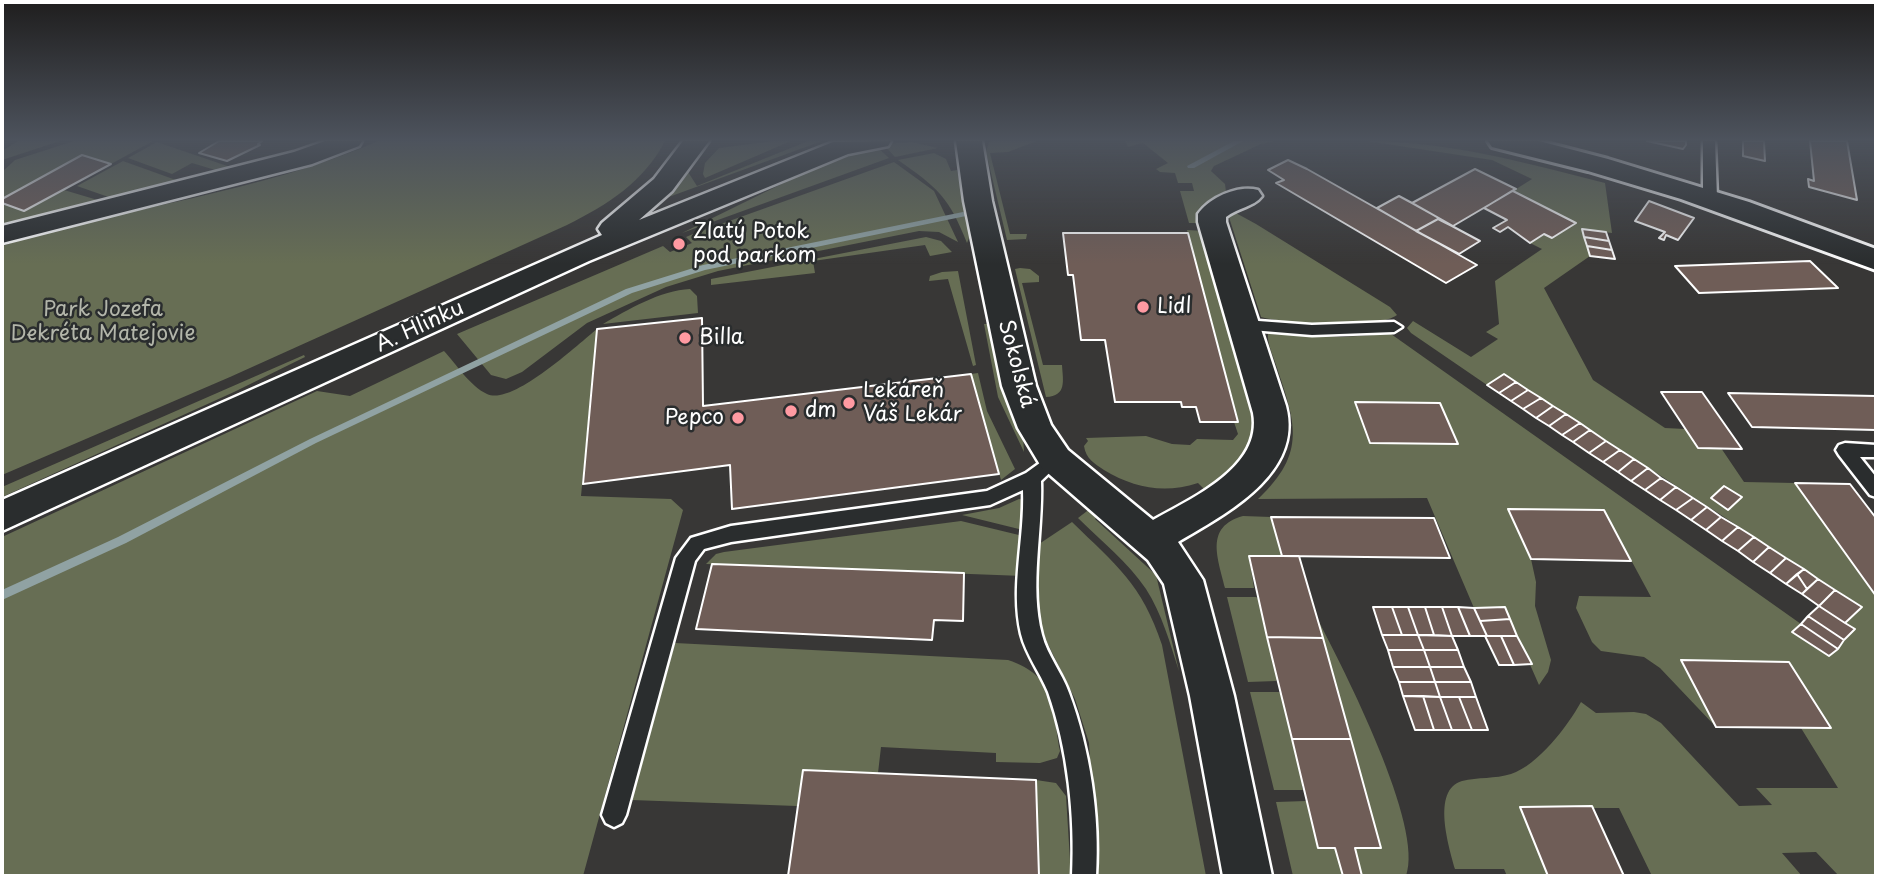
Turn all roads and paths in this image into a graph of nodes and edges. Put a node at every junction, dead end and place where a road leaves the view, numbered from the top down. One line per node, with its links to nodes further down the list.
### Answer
1 (208, 182): 9 (street)
2 (665, 182): 10 (street)
3 (754, 182): 10 (street, A. Hlinku)
4 (976, 182): 15 (street, Sokolská)
5 (1657, 182): 8 (street)
6 (1710, 182): 8 (lane)
7 (1248, 195): 12 (street)
8 (1710, 198): 11 (street)
9 (2, 235)
10 (579, 255): 17 (street, A. Hlinku)
11 (1876, 260)
12 (1245, 325): 13 (lane); 18 (street)
13 (1394, 327)
14 (1876, 451): 16 (lane)
15 (1044, 468): 18 (street, Sokolská); 19 (lane); 20 (lane)
16 (1876, 490)
17 (2, 516)
18 (1151, 539): 21 (street, Sokolská)
19 (614, 815)
20 (1084, 876)
21 (1248, 876)

